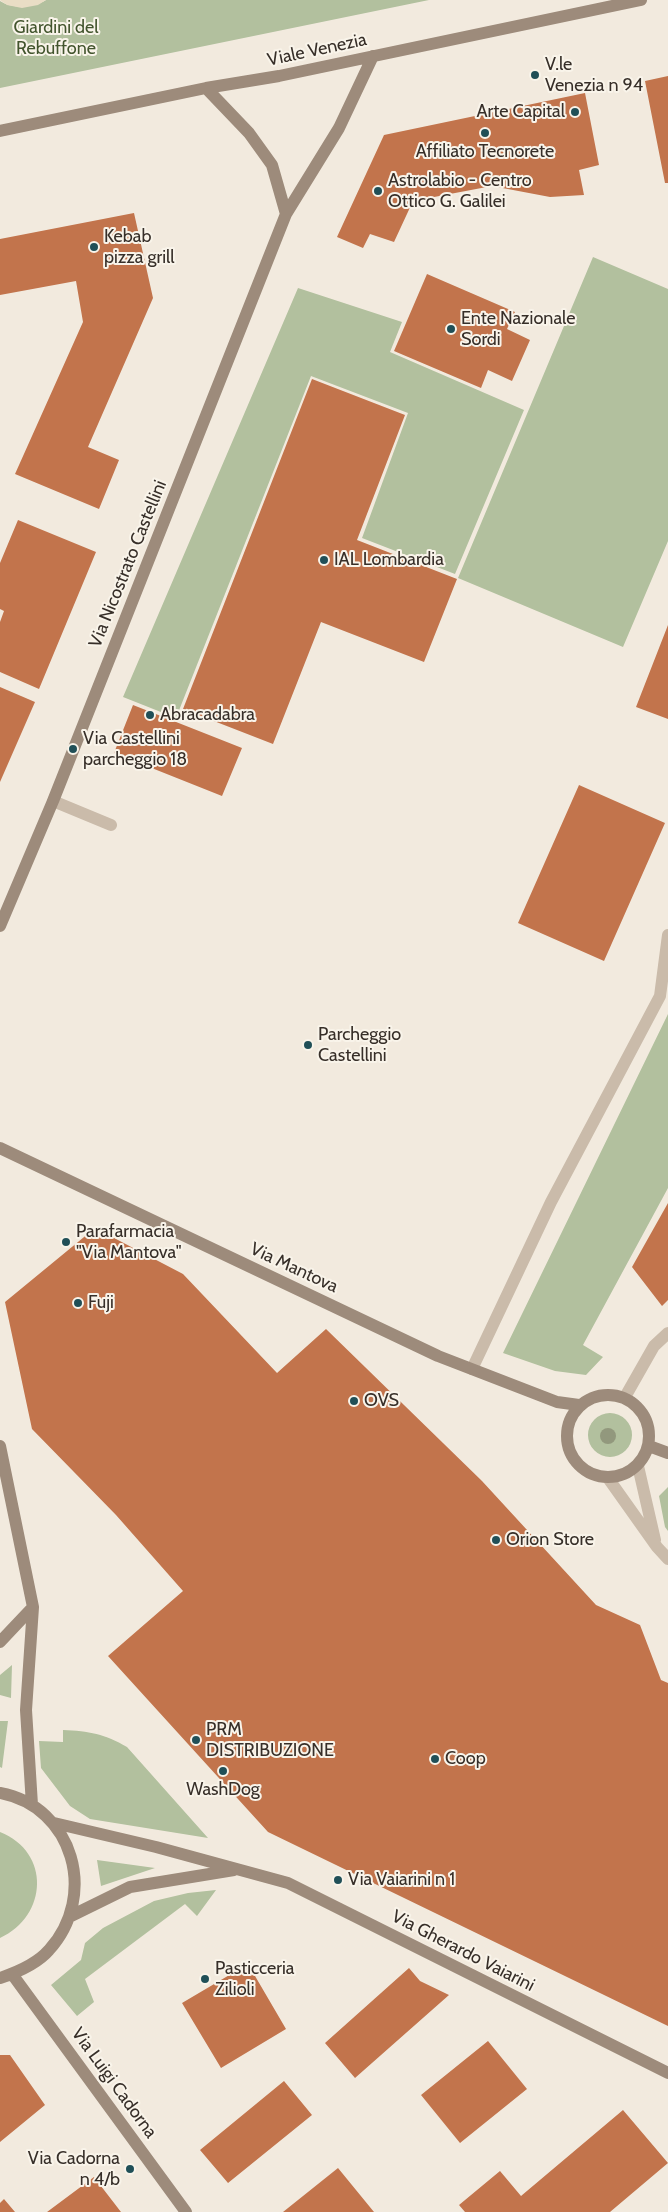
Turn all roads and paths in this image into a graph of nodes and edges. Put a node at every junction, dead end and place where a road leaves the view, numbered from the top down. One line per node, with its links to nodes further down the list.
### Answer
1 (641, 0): 2 (main road, Viale Venezia)
2 (373, 56): 3 (main road, Viale Venezia); 5 (main road, Via Nicostrato Castellini)
3 (206, 88): 4 (main road, Viale Venezia); 5 (main road)
4 (0, 131)
5 (286, 214): 6 (main road, Via Nicostrato Castellini)
6 (53, 801): 7 (street); 8 (main road, Via Nicostrato Castellini)
7 (111, 825)
8 (0, 926)
9 (668, 935): 12 (street)
10 (0, 1148): 12 (main road, Via Mantova)
11 (668, 1333): 13 (street)
12 (472, 1369): 14 (main road, Via Mantova)
13 (625, 1397): 14 (main road); 16 (main road)
14 (579, 1405): 19 (main road)
15 (0, 1446): 22 (main road)
16 (649, 1446): 17 (main road); 18 (main road)
17 (668, 1453)
18 (638, 1466): 19 (main road); 20 (street)
19 (608, 1478): 20 (street)
20 (657, 1547): 21 (street)
21 (668, 1559)
22 (32, 1607): 23 (main road); 25 (main road)
23 (0, 1642)
24 (0, 1793): 25 (main road)
25 (32, 1805): 26 (main road)
26 (54, 1823): 27 (main road, Via Gherardo Vaiarini); 28 (main road)
27 (239, 1869): 28 (main road, Via Gherardo Vaiarini); 30 (main road, Via Gherardo Vaiarini)
28 (71, 1916): 29 (main road)
29 (6, 1976): 31 (main road, Via Luigi Cadorna)
30 (668, 2073)
31 (186, 2212)

